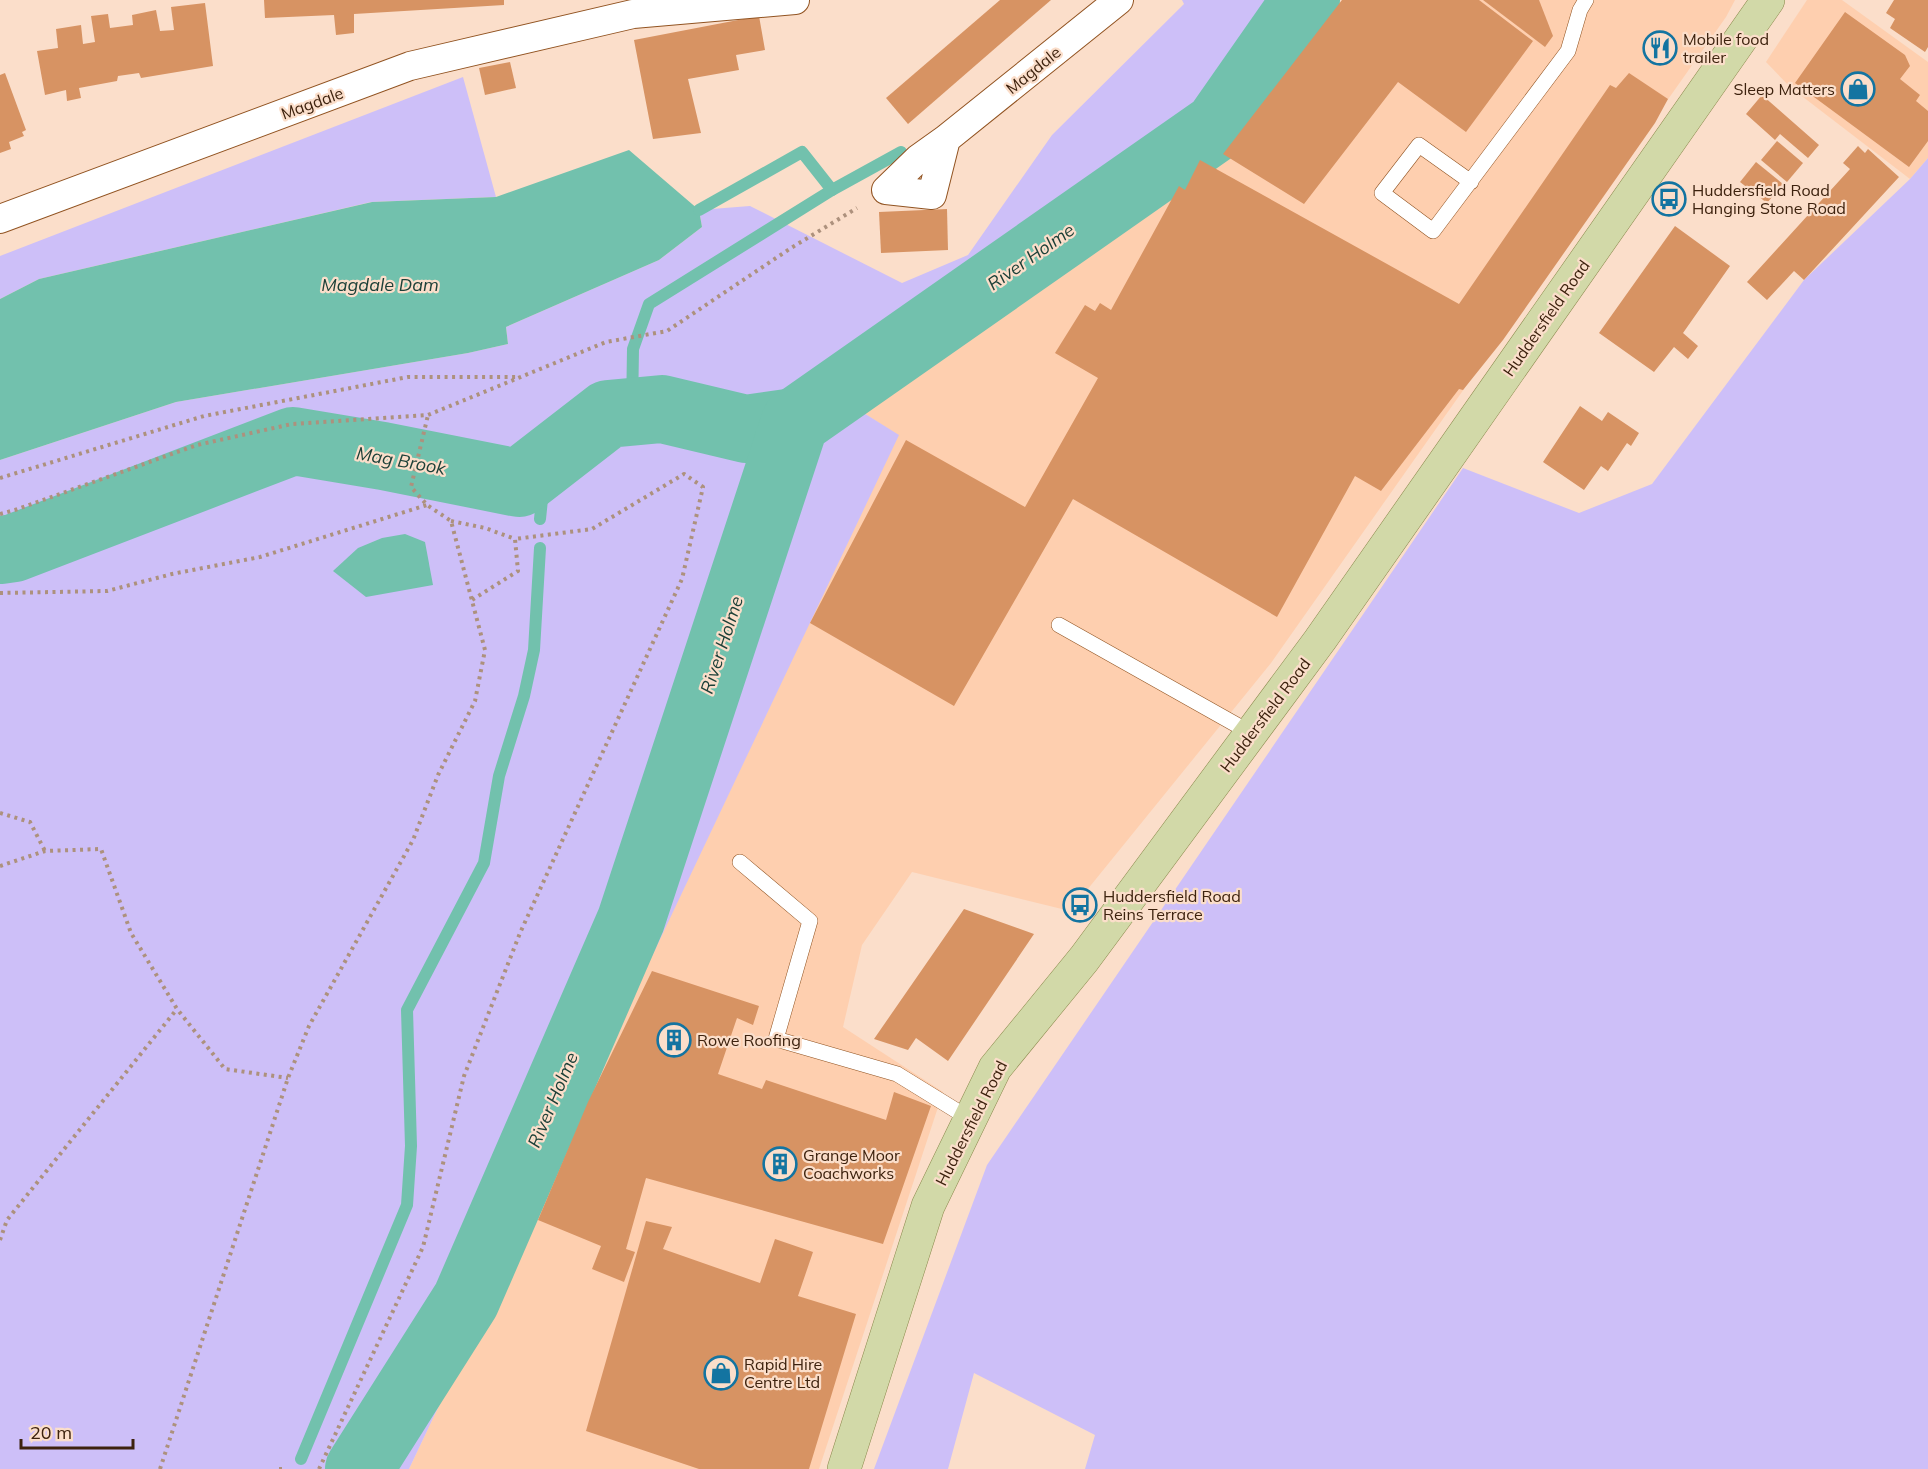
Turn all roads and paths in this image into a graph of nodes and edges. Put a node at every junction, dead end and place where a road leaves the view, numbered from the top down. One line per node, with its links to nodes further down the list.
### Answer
1 (795, 0): 5 (street, Magdale)
2 (1119, 0): 7 (street, Magdale)
3 (1586, 0): 6 (lane)
4 (1764, 2): 19 (main road, Huddersfield Road)
5 (632, 7): 8 (street, Magdale)
6 (1470, 182): 6 (lane)
7 (886, 190): 9 (path)
8 (0, 219)
9 (521, 377): 10 (path); 11 (path)
10 (428, 415): 12 (path); 13 (path)
11 (0, 478)
12 (427, 505): 14 (path); 16 (path)
13 (0, 514)
14 (451, 521): 15 (path); 17 (path)
15 (515, 539): 17 (path); 31 (path)
16 (0, 593)
17 (472, 600): 25 (path)
18 (1059, 625): 19 (lane)
19 (1251, 733): 26 (main road, Huddersfield Road)
20 (0, 813): 21 (path)
21 (45, 851): 23 (path); 24 (path)
22 (740, 861): 26 (lane)
23 (0, 866)
24 (177, 1009): 25 (path); 27 (path)
25 (288, 1078): 28 (path)
26 (970, 1119): 32 (main road, Huddersfield Road)
27 (0, 1240)
28 (160, 1469)
29 (279, 1469): 30 (path)
30 (286, 1469)
31 (319, 1469)
32 (844, 1469)

